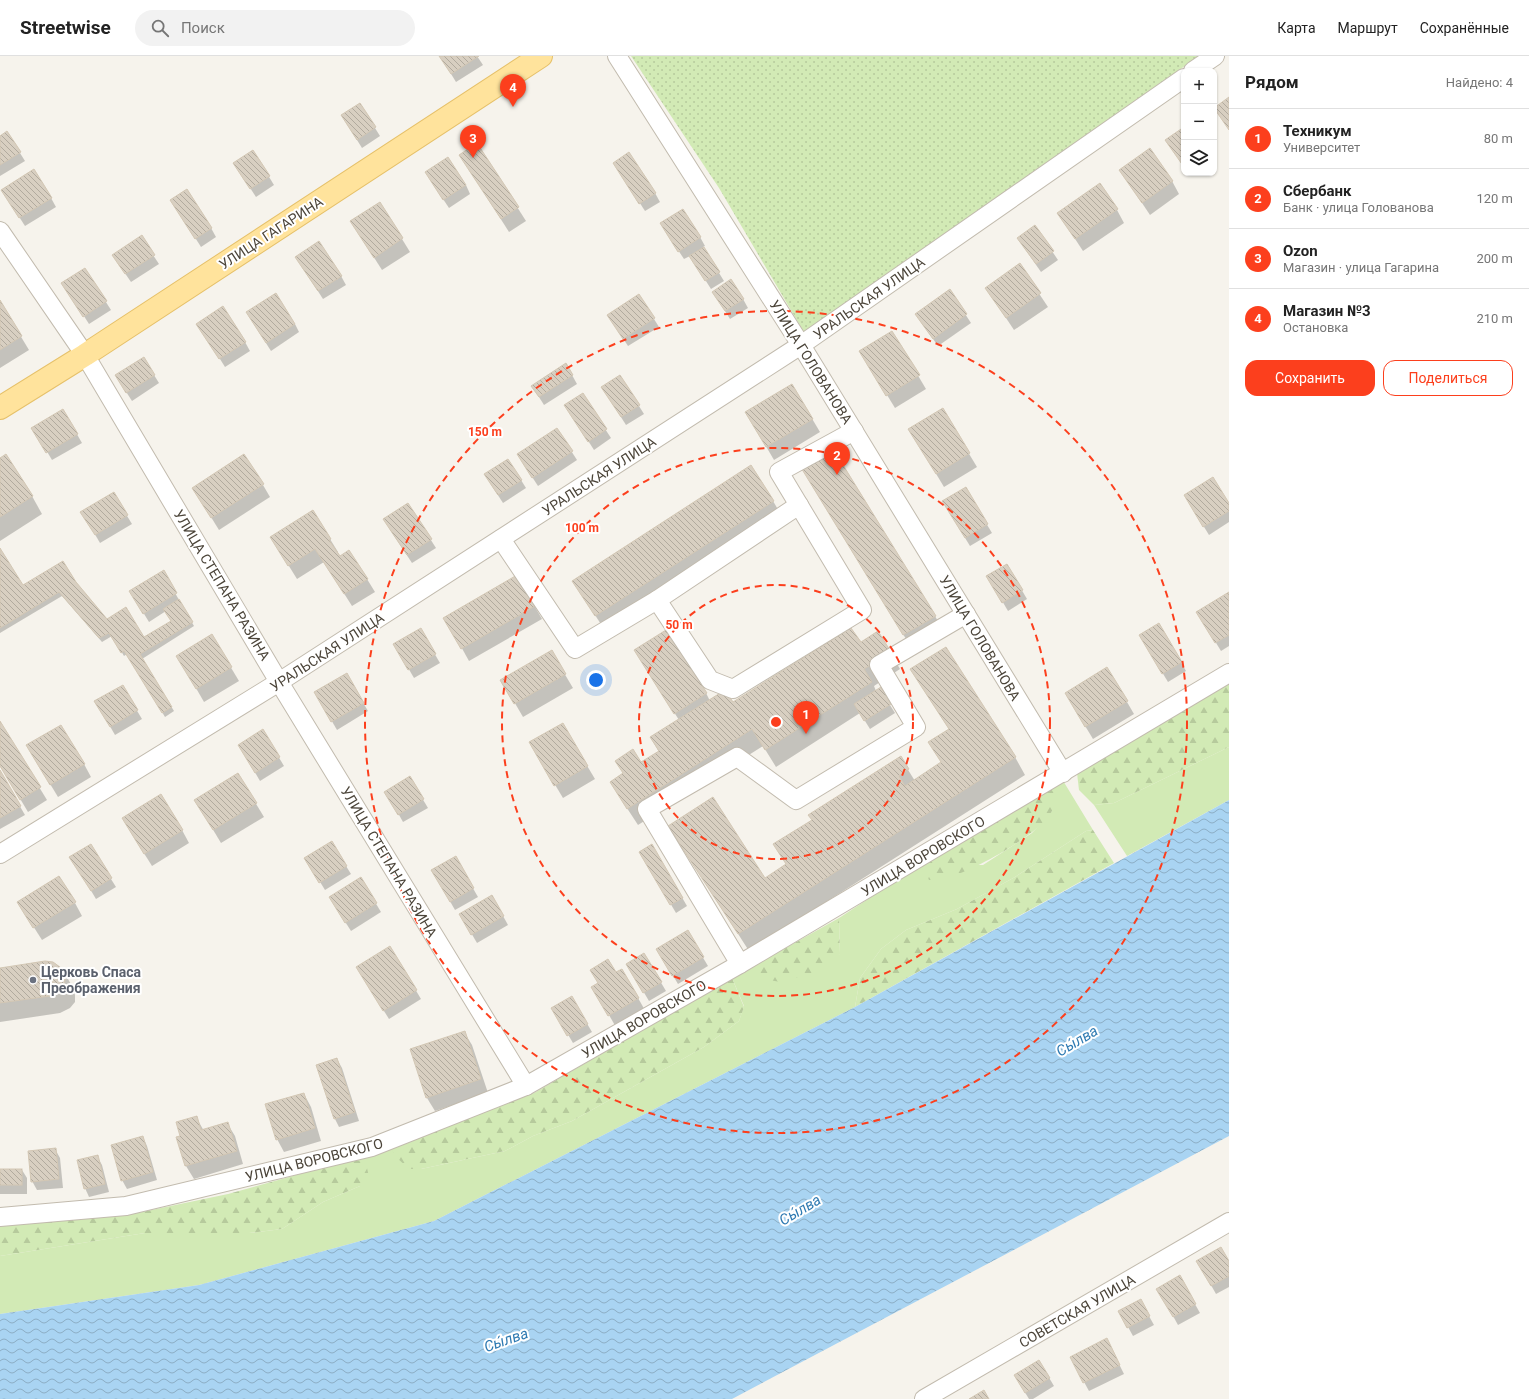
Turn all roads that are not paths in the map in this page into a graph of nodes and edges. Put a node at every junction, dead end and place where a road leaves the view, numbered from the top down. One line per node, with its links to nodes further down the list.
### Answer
1 (541, 56): 8 (main road, УЛИЦА ГАГАРИНА)
2 (617, 56): 7 (street, УЛИЦА ГОЛОВАНОВА)
3 (1215, 56): 4 (street)
4 (1198, 68)
5 (1181, 80): 7 (street, УРАЛЬСКАЯ УЛИЦА)
6 (0, 230): 8 (street, УЛИЦА СТЕПАНА РАЗИНА)
7 (801, 345): 10 (street, УЛИЦА ГОЛОВАНОВА); 12 (street, УРАЛЬСКАЯ УЛИЦА)
8 (85, 355): 9 (main road, УЛИЦА ГАГАРИНА); 16 (street, УЛИЦА СТЕПАНА РАЗИНА)
9 (0, 408)
10 (854, 431): 11 (street); 14 (street, УЛИЦА ГОЛОВАНОВА)
11 (799, 505): 13 (street); 13 (street)
12 (501, 539): 13 (street); 16 (street, УРАЛЬСКАЯ УЛИЦА)
13 (656, 600)
14 (966, 614): 17 (street, УЛИЦА ГОЛОВАНОВА); 19 (street)
15 (1229, 673): 17 (street, УЛИЦА ВОРОВСКОГО)
16 (280, 682): 18 (street, УРАЛЬСКАЯ УЛИЦА); 20 (street, УЛИЦА СТЕПАНА РАЗИНА)
17 (1063, 773): 19 (street, УЛИЦА ВОРОВСКОГО)
18 (0, 854)
19 (740, 964): 20 (street, УЛИЦА ВОРОВСКОГО)
20 (526, 1086): 21 (street, УЛИЦА ВОРОВСКОГО)
21 (0, 1217)
22 (1229, 1222): 23 (street, СОВЕТСКАЯ УЛИЦА)
23 (924, 1399)

